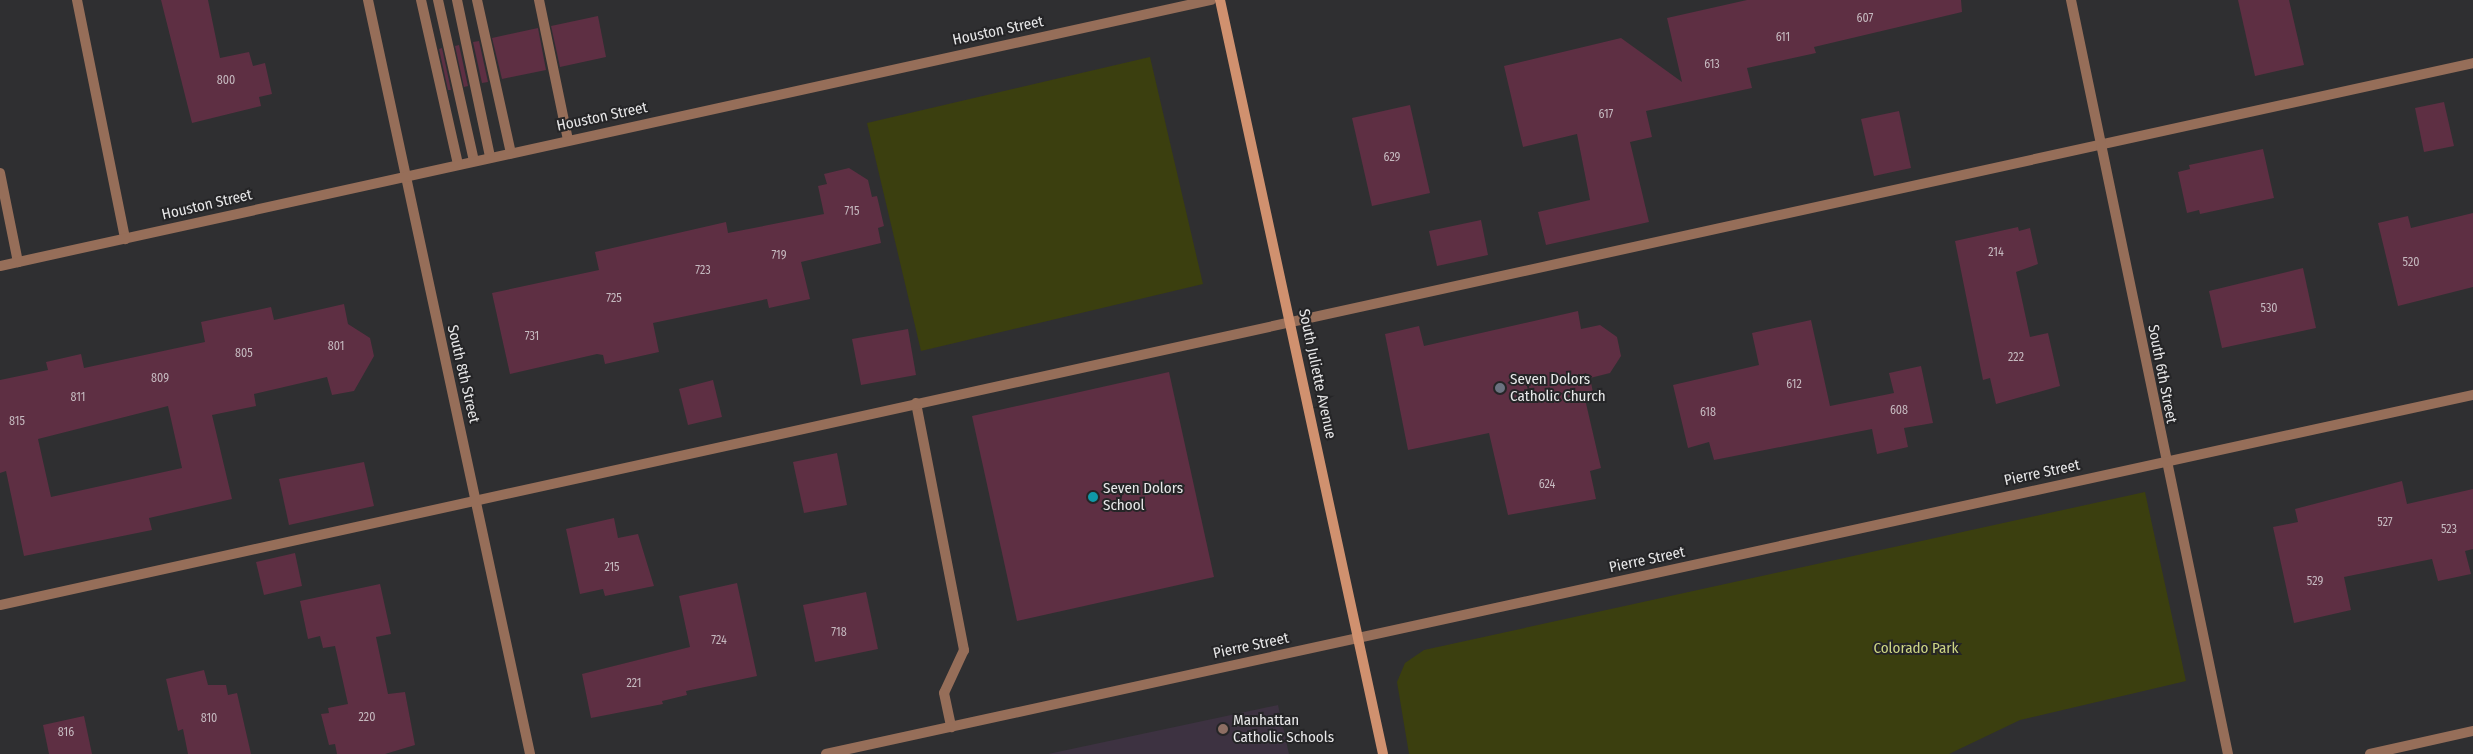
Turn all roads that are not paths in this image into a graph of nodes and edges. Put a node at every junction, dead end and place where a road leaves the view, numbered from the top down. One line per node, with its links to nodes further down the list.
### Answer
1 (77, 0): 20 (street)
2 (368, 0): 19 (street, South 8th Street)
3 (421, 0): 17 (street)
4 (438, 0): 16 (street)
5 (457, 0): 15 (street)
6 (477, 0): 14 (street)
7 (539, 0): 12 (street)
8 (1211, 0): 12 (street, Houston Street)
9 (1220, 0): 23 (street, South Juliette Avenue)
10 (2071, 0): 13 (street, South 6th Street)
11 (2473, 63): 13 (street)
12 (568, 140): 14 (street, Houston Street)
13 (2100, 145): 23 (street); 26 (street, South 6th Street)
14 (511, 153): 15 (street, Houston Street)
15 (490, 158): 16 (street, Houston Street)
16 (474, 161): 17 (street, Houston Street)
17 (458, 164): 19 (street, Houston Street)
18 (0, 173): 21 (street)
19 (402, 176): 20 (street, Houston Street); 27 (street, South 8th Street)
20 (125, 238): 21 (street, Houston Street)
21 (18, 262): 22 (street, Houston Street)
22 (0, 266)
23 (1291, 319): 25 (street); 29 (street, South Juliette Avenue)
24 (2473, 394): 26 (street, Pierre Street)
25 (916, 403): 27 (street); 30 (street)
26 (2165, 462): 29 (street, Pierre Street); 35 (street, South 6th Street)
27 (477, 501): 28 (street); 32 (street, South 8th Street)
28 (0, 605)
29 (1358, 638): 30 (street, Pierre Street); 34 (street, South Juliette Avenue)
30 (951, 727): 33 (street, Pierre Street)
31 (2473, 731): 36 (street)
32 (530, 754)
33 (826, 754)
34 (1383, 754)
35 (2228, 754)
36 (2370, 754)

